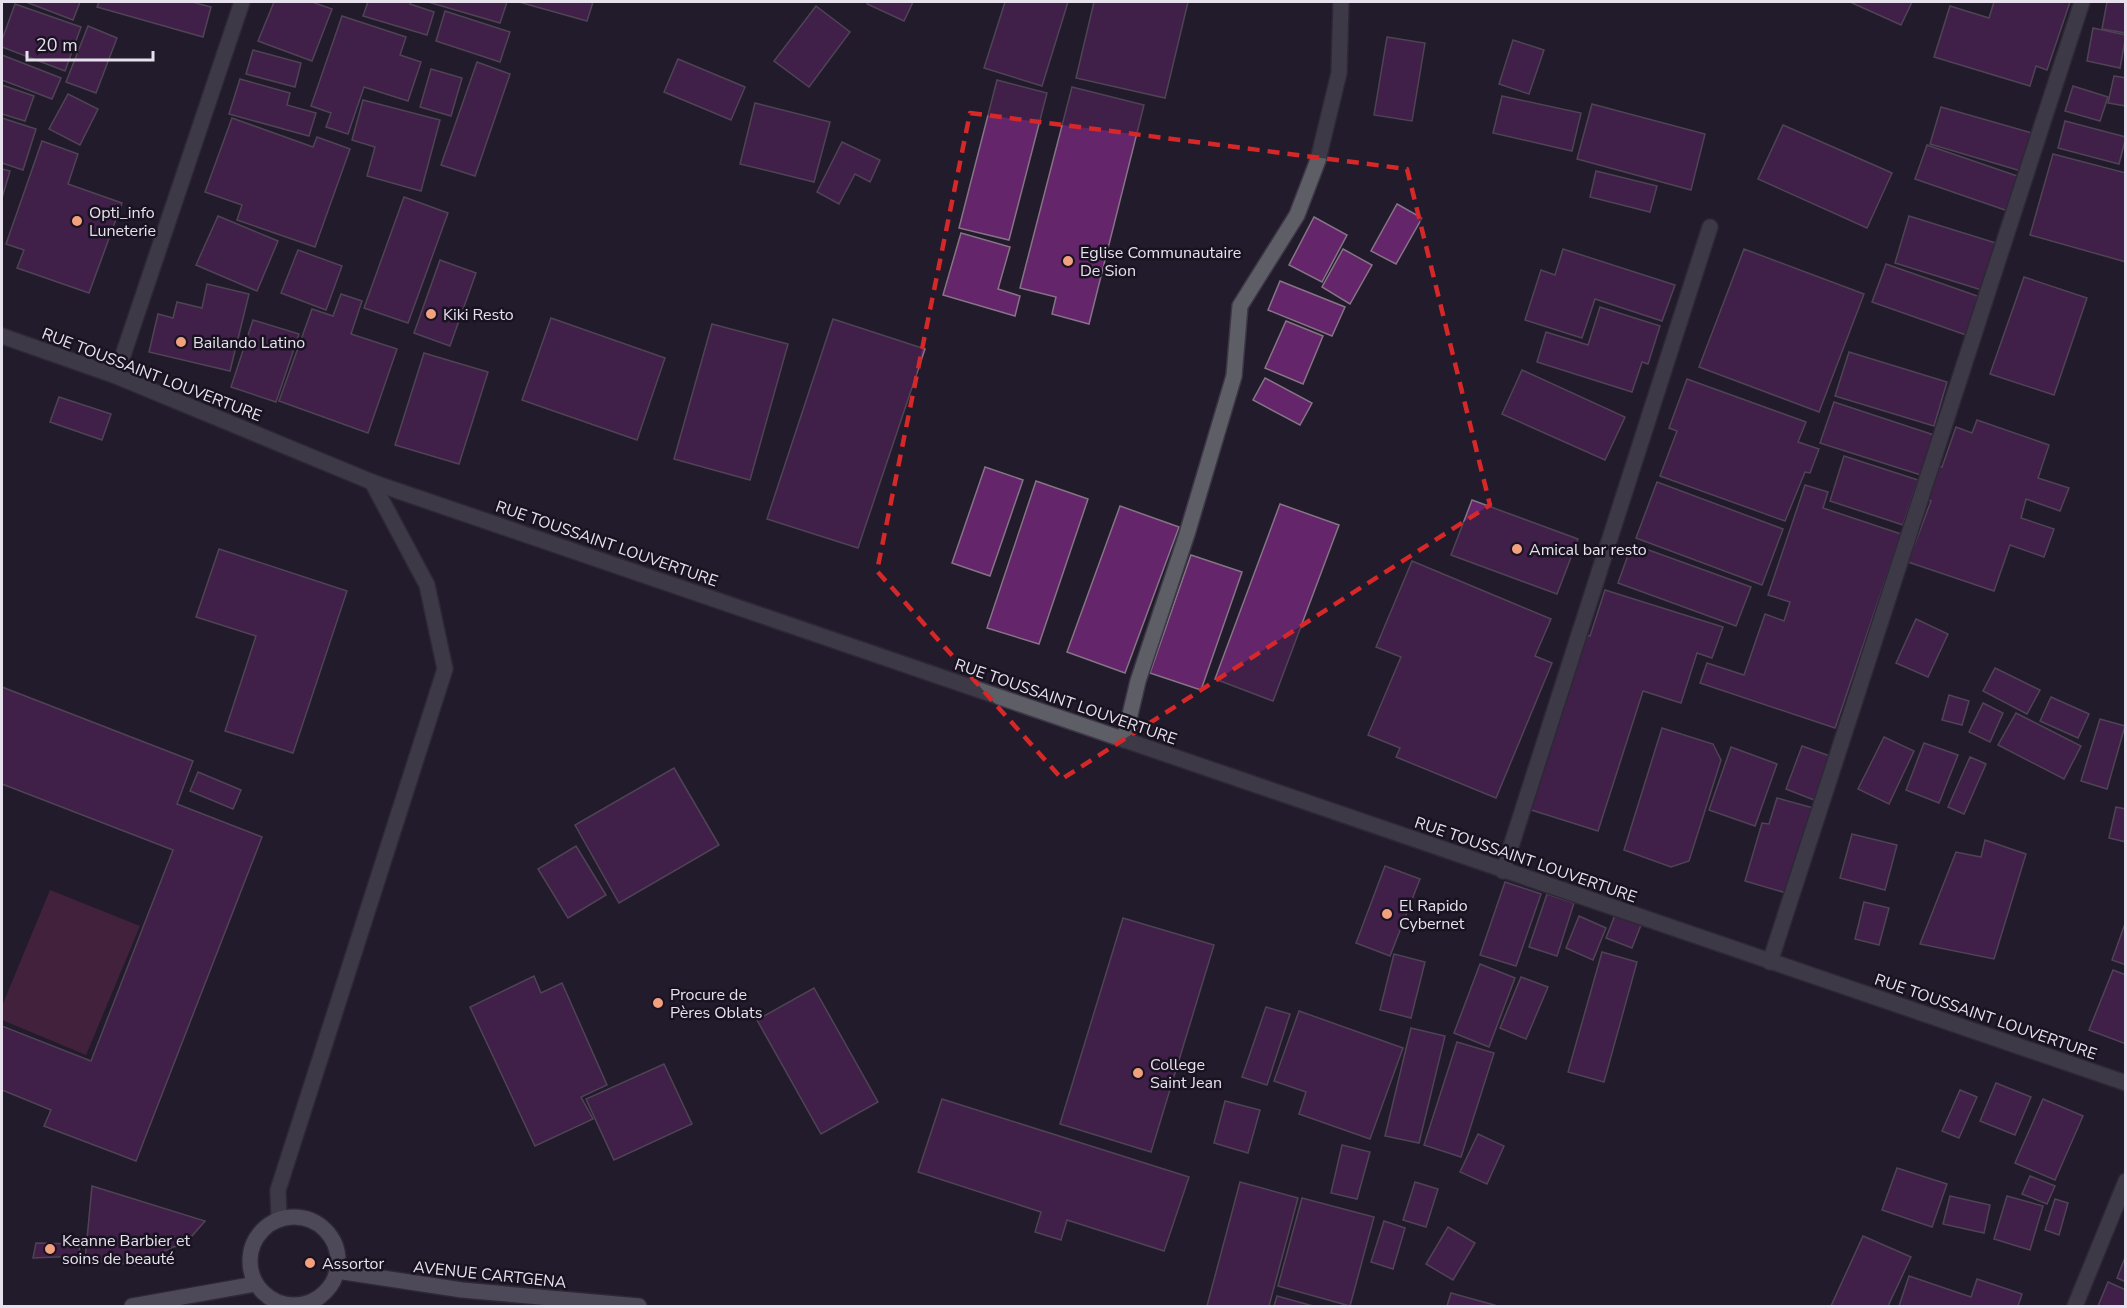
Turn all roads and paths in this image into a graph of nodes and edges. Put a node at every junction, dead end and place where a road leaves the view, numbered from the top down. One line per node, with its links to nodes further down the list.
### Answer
1 (242, 2): 6 (street)
2 (1341, 2): 8 (street)
3 (2082, 2): 10 (street)
4 (1710, 227): 9 (street)
5 (2, 336): 6 (street, RUE TOUSSAINT LOUVERTURE)
6 (116, 376): 7 (street, RUE TOUSSAINT LOUVERTURE)
7 (372, 482): 8 (street, RUE TOUSSAINT LOUVERTURE); 13 (street)
8 (1124, 740): 9 (street, RUE TOUSSAINT LOUVERTURE)
9 (1503, 871): 10 (street, RUE TOUSSAINT LOUVERTURE)
10 (1770, 962): 11 (street, RUE TOUSSAINT LOUVERTURE)
11 (2126, 1083)
12 (2126, 1181): 19 (street)
13 (279, 1220): 14 (street); 15 (street)
14 (337, 1271): 15 (street); 16 (street, AVENUE CARTGENA)
15 (255, 1284): 17 (street)
16 (560, 1303): 18 (street, AVENUE CARTGENA)
17 (132, 1306)
18 (639, 1306)
19 (2075, 1306)

